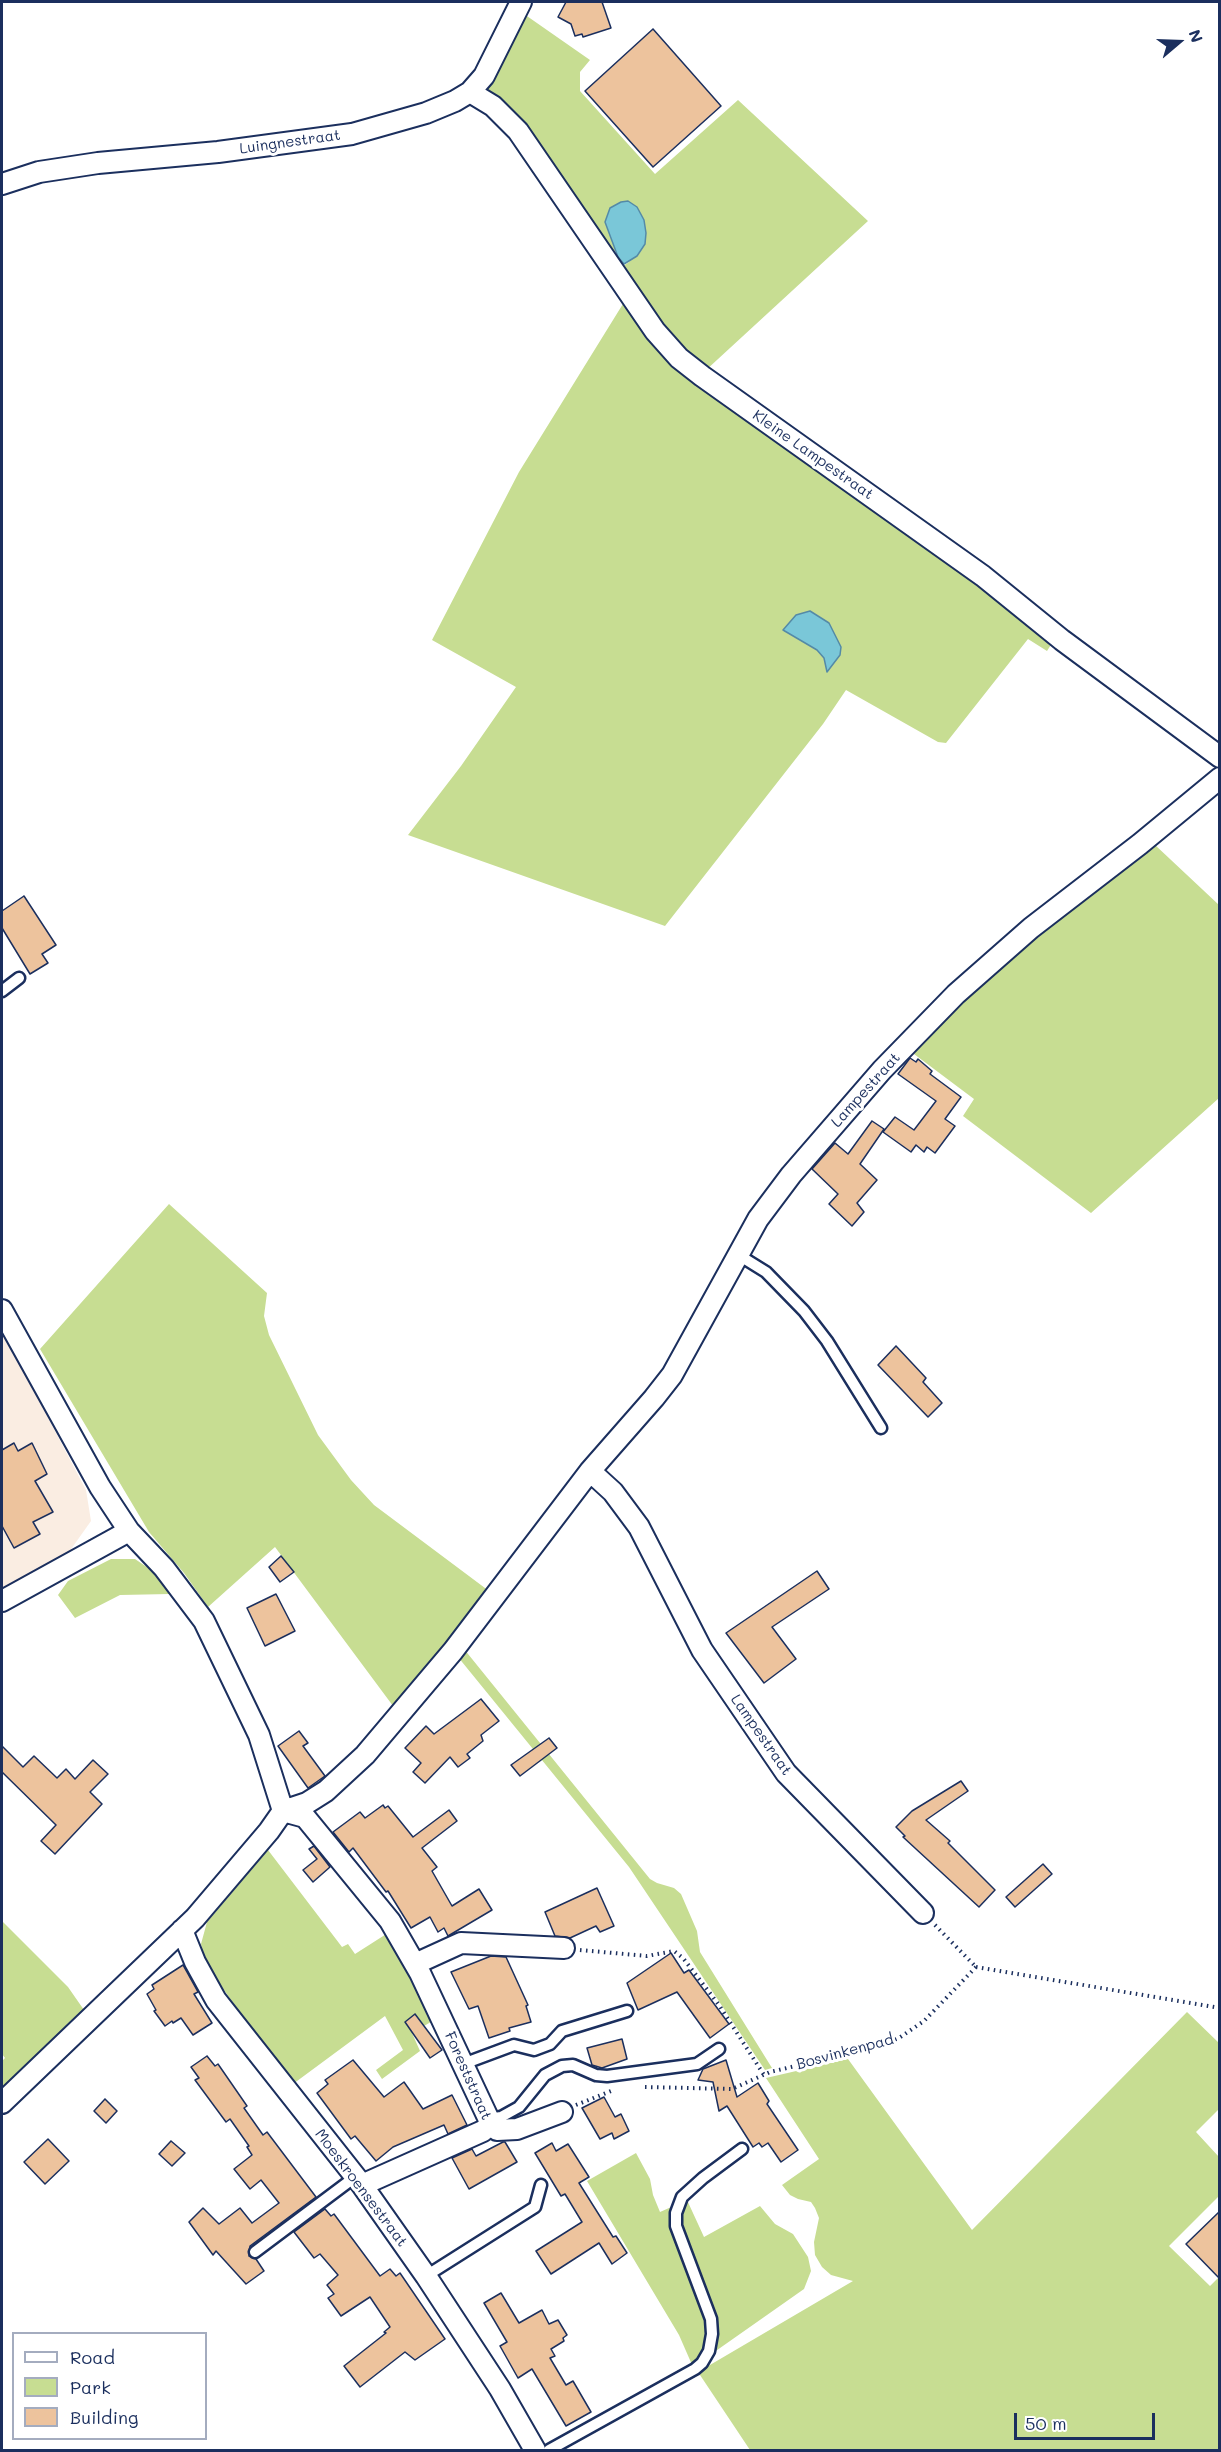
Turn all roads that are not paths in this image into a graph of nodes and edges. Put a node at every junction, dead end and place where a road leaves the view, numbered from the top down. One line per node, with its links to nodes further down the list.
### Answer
1 (521, 2): 2 (street, Luingnestraat)
2 (470, 92): 3 (street, Luingnestraat); 4 (street, Kleine Lampestraat)
3 (2, 184)
4 (1220, 758)
5 (1220, 778): 8 (street, Lampestraat)
6 (19, 978): 7 (lane)
7 (2, 991)
8 (737, 1254): 10 (lane); 11 (street, Lampestraat)
9 (2, 1310): 12 (street)
10 (881, 1428)
11 (590, 1471): 14 (street, Lampestraat); 15 (street, Lampestraat)
12 (129, 1531): 13 (street); 14 (street)
13 (2, 1601)
14 (283, 1811): 16 (street); 18 (street, Foreststraat)
15 (923, 1913)
16 (182, 1930): 22 (street); 26 (street, Moeskroensestraat)
17 (564, 1948): 18 (street)
18 (415, 1964): 21 (street, Foreststraat)
19 (627, 2011): 21 (lane)
20 (719, 2049): 24 (lane)
21 (463, 2064): 24 (street, Foreststraat)
22 (2, 2103)
23 (562, 2112): 24 (street)
24 (490, 2121): 26 (street, Foreststraat)
25 (742, 2150): 31 (lane)
26 (359, 2181): 28 (lane); 29 (street, Moeskroensestraat)
27 (541, 2186): 29 (lane)
28 (255, 2252)
29 (426, 2276): 30 (street, Moeskroensestraat)
30 (536, 2451)
31 (549, 2451)

